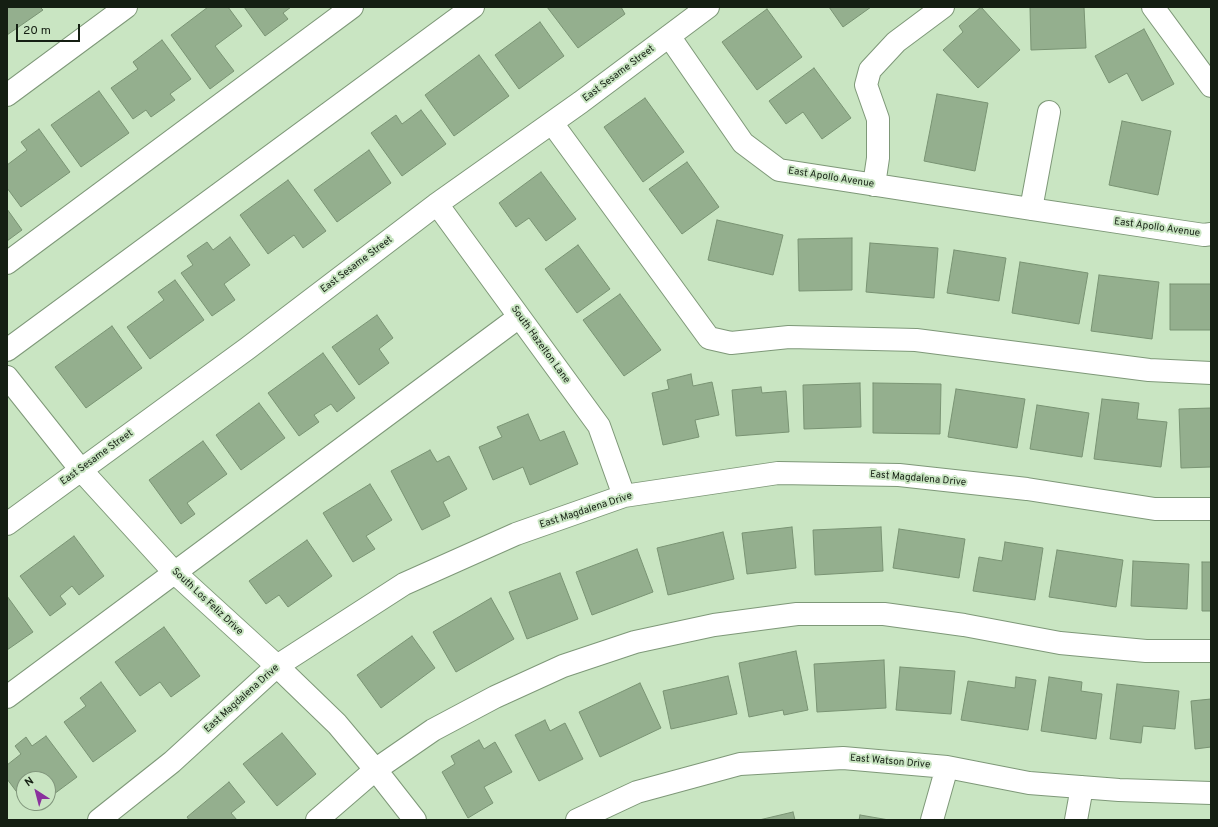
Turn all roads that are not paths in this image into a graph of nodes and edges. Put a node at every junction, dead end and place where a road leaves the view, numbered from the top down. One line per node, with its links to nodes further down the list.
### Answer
1 (126, 7): 9 (street)
2 (352, 7): 16 (street)
3 (473, 7): 18 (street)
4 (708, 7): 7 (street, East Sesame Street)
5 (943, 7): 12 (street)
6 (1153, 7): 8 (street)
7 (669, 36): 11 (street, East Sesame Street); 12 (street, East Apollo Avenue)
8 (1211, 86)
9 (7, 95)
10 (1049, 112): 14 (street)
11 (552, 123): 13 (street, East Sesame Street); 19 (street)
12 (874, 185): 14 (street, East Apollo Avenue)
13 (438, 204): 17 (street, South Hazelton Lane); 21 (street, East Sesame Street)
14 (1031, 210): 15 (street, East Apollo Avenue)
15 (1211, 234)
16 (7, 263)
17 (519, 317): 22 (street, South Hazelton Lane); 25 (street)
18 (7, 350)
19 (1211, 373)
20 (7, 377): 21 (street, South Los Feliz Drive)
21 (81, 470): 24 (street, East Sesame Street); 25 (street, South Los Feliz Drive)
22 (624, 496): 23 (street, East Magdalena Drive); 27 (street, East Magdalena Drive)
23 (1211, 509)
24 (7, 524)
25 (174, 572): 27 (street, South Los Feliz Drive); 28 (street)
26 (1211, 652): 30 (street)
27 (278, 666): 30 (street, South Los Feliz Drive); 33 (street, East Magdalena Drive)
28 (7, 697)
29 (947, 767): 31 (street, East Watson Drive); 36 (street, East Watson Drive); 37 (street)
30 (375, 770): 34 (street); 35 (street, South Los Feliz Drive)
31 (1082, 787): 32 (street, East Watson Drive); 38 (street)
32 (1211, 794)
33 (99, 820)
34 (318, 820)
35 (415, 820)
36 (577, 820)
37 (932, 820)
38 (1076, 820)

